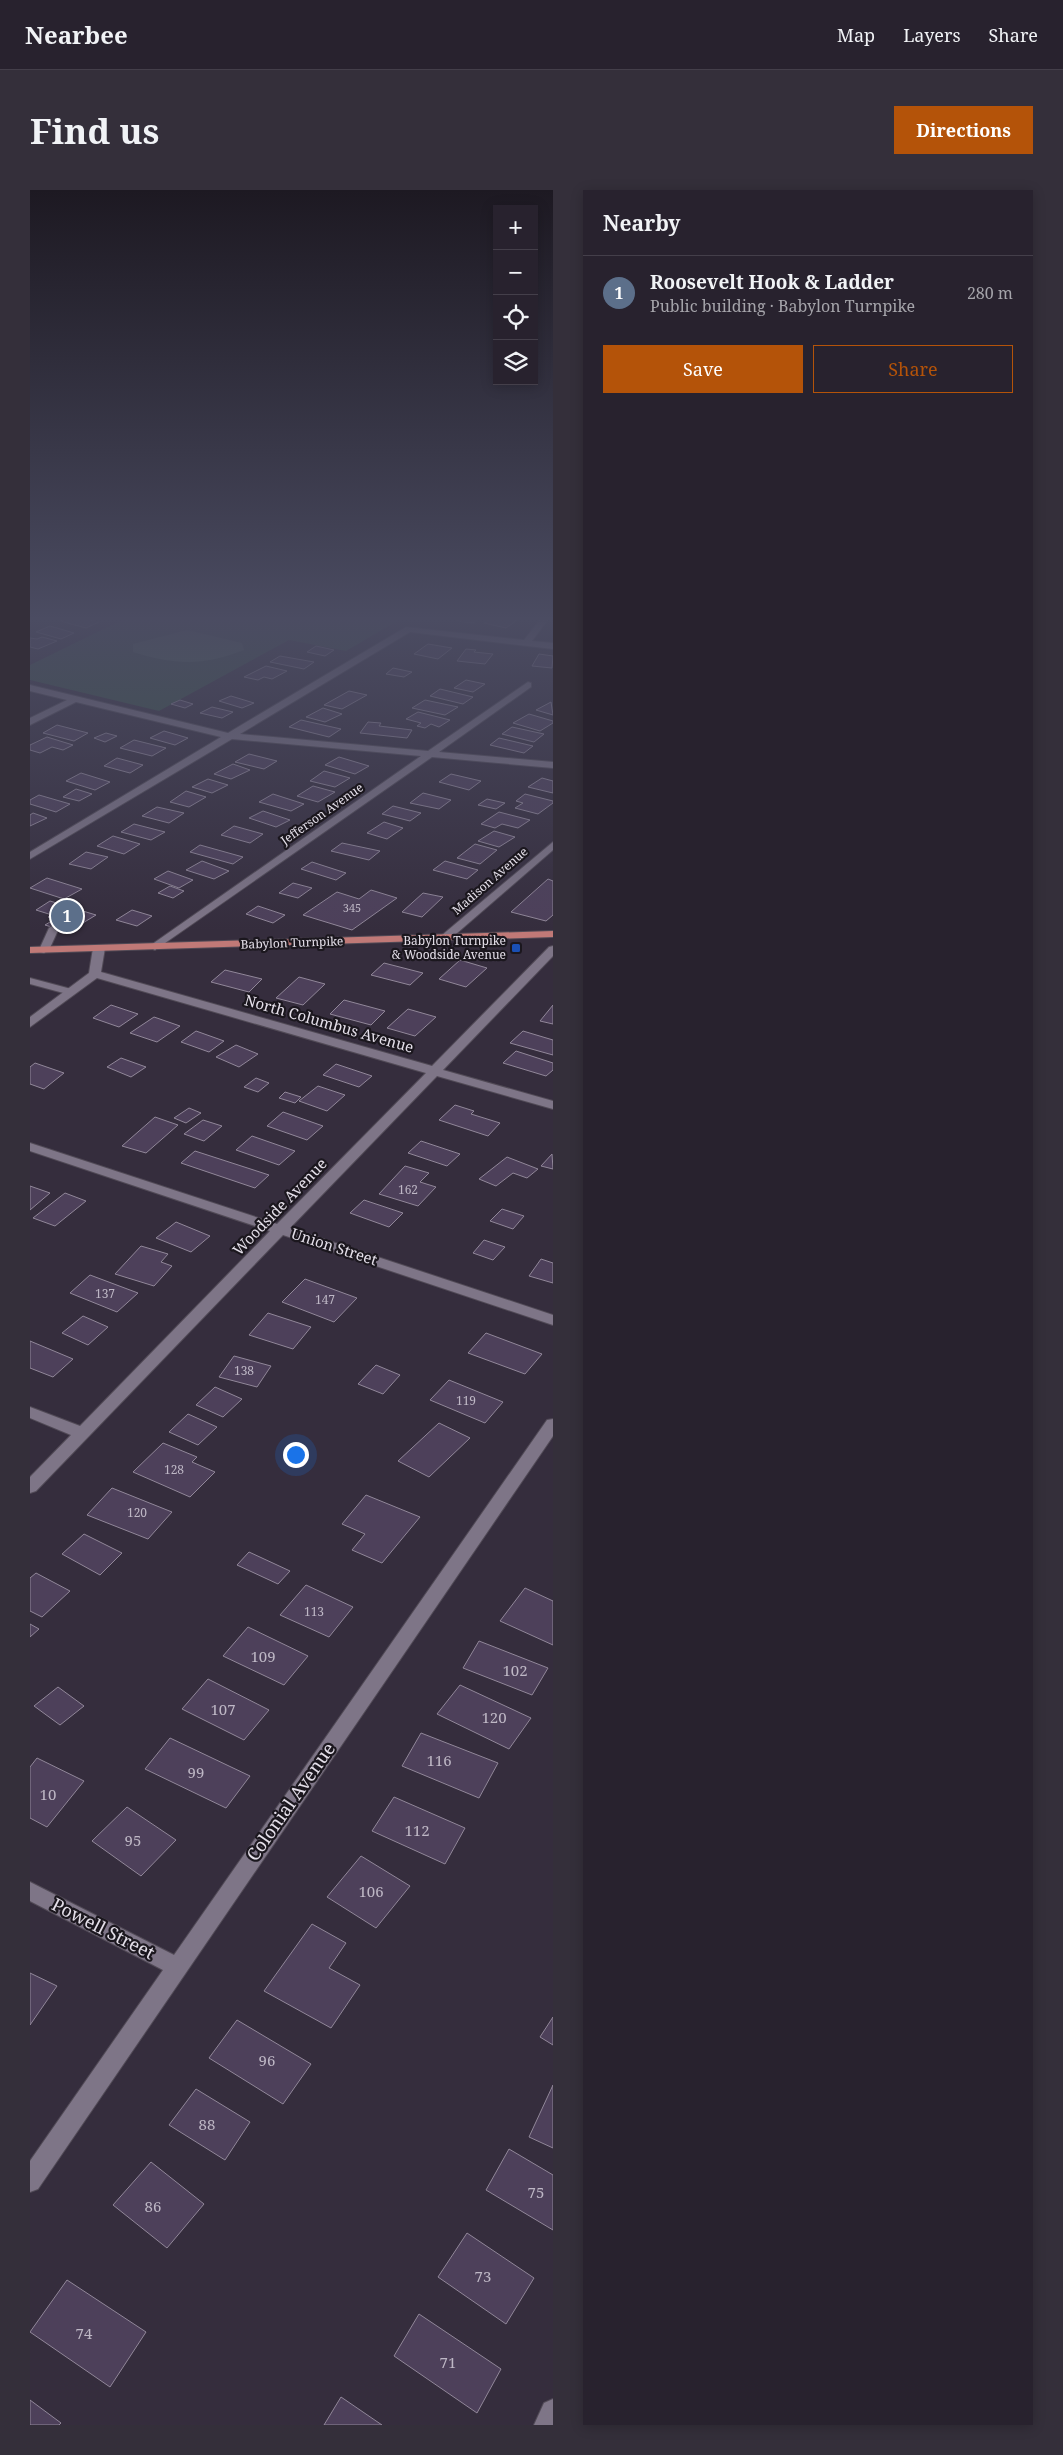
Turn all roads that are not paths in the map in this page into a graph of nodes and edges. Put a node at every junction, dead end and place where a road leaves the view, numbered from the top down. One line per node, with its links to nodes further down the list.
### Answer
1 (166, 721): 4 (street)
2 (252, 721): 4 (street)
3 (476, 721): 5 (street, Jefferson Avenue)
4 (227, 736): 5 (street); 8 (street)
5 (429, 754): 6 (street); 12 (street, Jefferson Avenue)
6 (553, 765)
7 (553, 845): 11 (street, Madison Avenue)
8 (30, 856)
9 (54, 928): 16 (lane)
10 (553, 934): 11 (main road, Babylon Turnpike)
11 (445, 938): 12 (main road, Babylon Turnpike)
12 (155, 947): 13 (main road, Babylon Turnpike)
13 (99, 948): 16 (main road, Babylon Turnpike); 17 (street)
14 (553, 949): 23 (street, Woodside Avenue)
15 (30, 950): 16 (main road, Babylon Turnpike)
16 (44, 950)
17 (95, 974): 20 (street); 23 (street, North Columbus Avenue)
18 (30, 981): 19 (lane)
19 (42, 985): 20 (lane); 21 (lane)
20 (70, 992): 22 (street)
21 (30, 994)
22 (30, 1022)
23 (435, 1071): 24 (street, North Columbus Avenue); 26 (street, Woodside Avenue)
24 (553, 1105)
25 (30, 1147): 26 (street, Union Street)
26 (281, 1230): 27 (street, Union Street); 30 (street, Woodside Avenue)
27 (553, 1320)
28 (30, 1412): 30 (street)
29 (553, 1424): 33 (street, Colonial Avenue)
30 (83, 1433): 31 (street, Woodside Avenue)
31 (30, 1487)
32 (30, 1891): 33 (street, Powell Street)
33 (177, 1967): 34 (street, Colonial Avenue)
34 (30, 2182)
35 (553, 2412): 36 (street)
36 (547, 2425)

